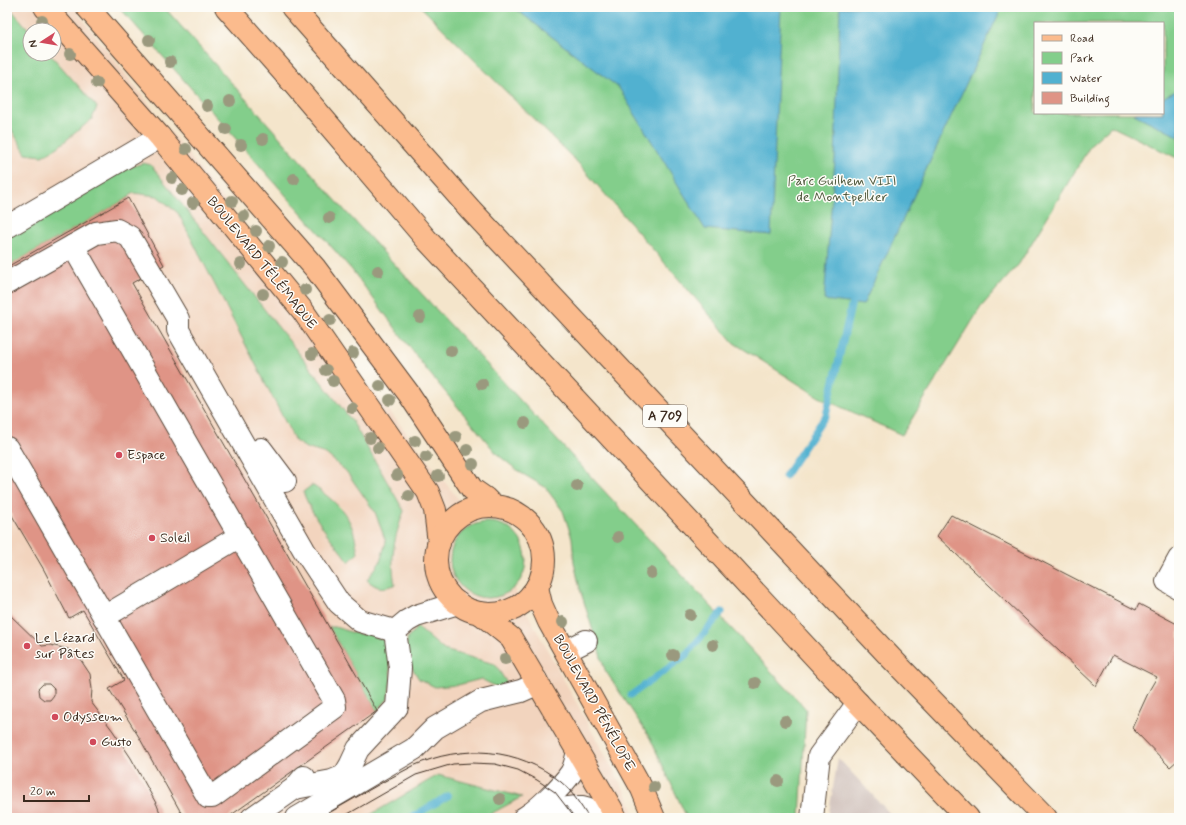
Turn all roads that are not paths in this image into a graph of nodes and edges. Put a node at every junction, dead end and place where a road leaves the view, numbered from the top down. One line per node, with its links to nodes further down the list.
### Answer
1 (45, 7): 5 (main road, BOULEVARD TÉLÉMAQUE)
2 (87, 7): 12 (main road)
3 (226, 7): 25 (main road)
4 (292, 7): 35 (main road, A 709)
5 (160, 137): 6 (street); 14 (main road, BOULEVARD TÉLÉMAQUE)
6 (7, 227)
7 (73, 246): 8 (street); 10 (street); 13 (street)
8 (7, 283)
9 (7, 448): 20 (street)
10 (258, 457): 11 (street); 21 (street)
11 (285, 481)
12 (492, 506): 14 (main road); 17 (main road)
13 (240, 536): 20 (street); 20 (street)
14 (439, 544): 18 (main road)
15 (1179, 559): 16 (street)
16 (1173, 585)
17 (537, 587): 19 (main road); 23 (main road, BOULEVARD PÉNÉLOPE)
18 (458, 603): 19 (main road); 21 (street)
19 (480, 613): 24 (main road)
20 (104, 617)
21 (395, 631): 28 (street)
22 (586, 640): 23 (street)
23 (566, 651): 32 (main road, BOULEVARD PÉNÉLOPE)
24 (536, 680): 26 (main road); 29 (street)
25 (858, 703): 33 (street); 34 (main road)
26 (578, 752): 27 (street); 31 (main road)
27 (526, 817): 30 (street)
28 (252, 818)
29 (297, 818)
30 (609, 818)
31 (616, 818)
32 (654, 818)
33 (812, 818)
34 (968, 818)
35 (1046, 818)

